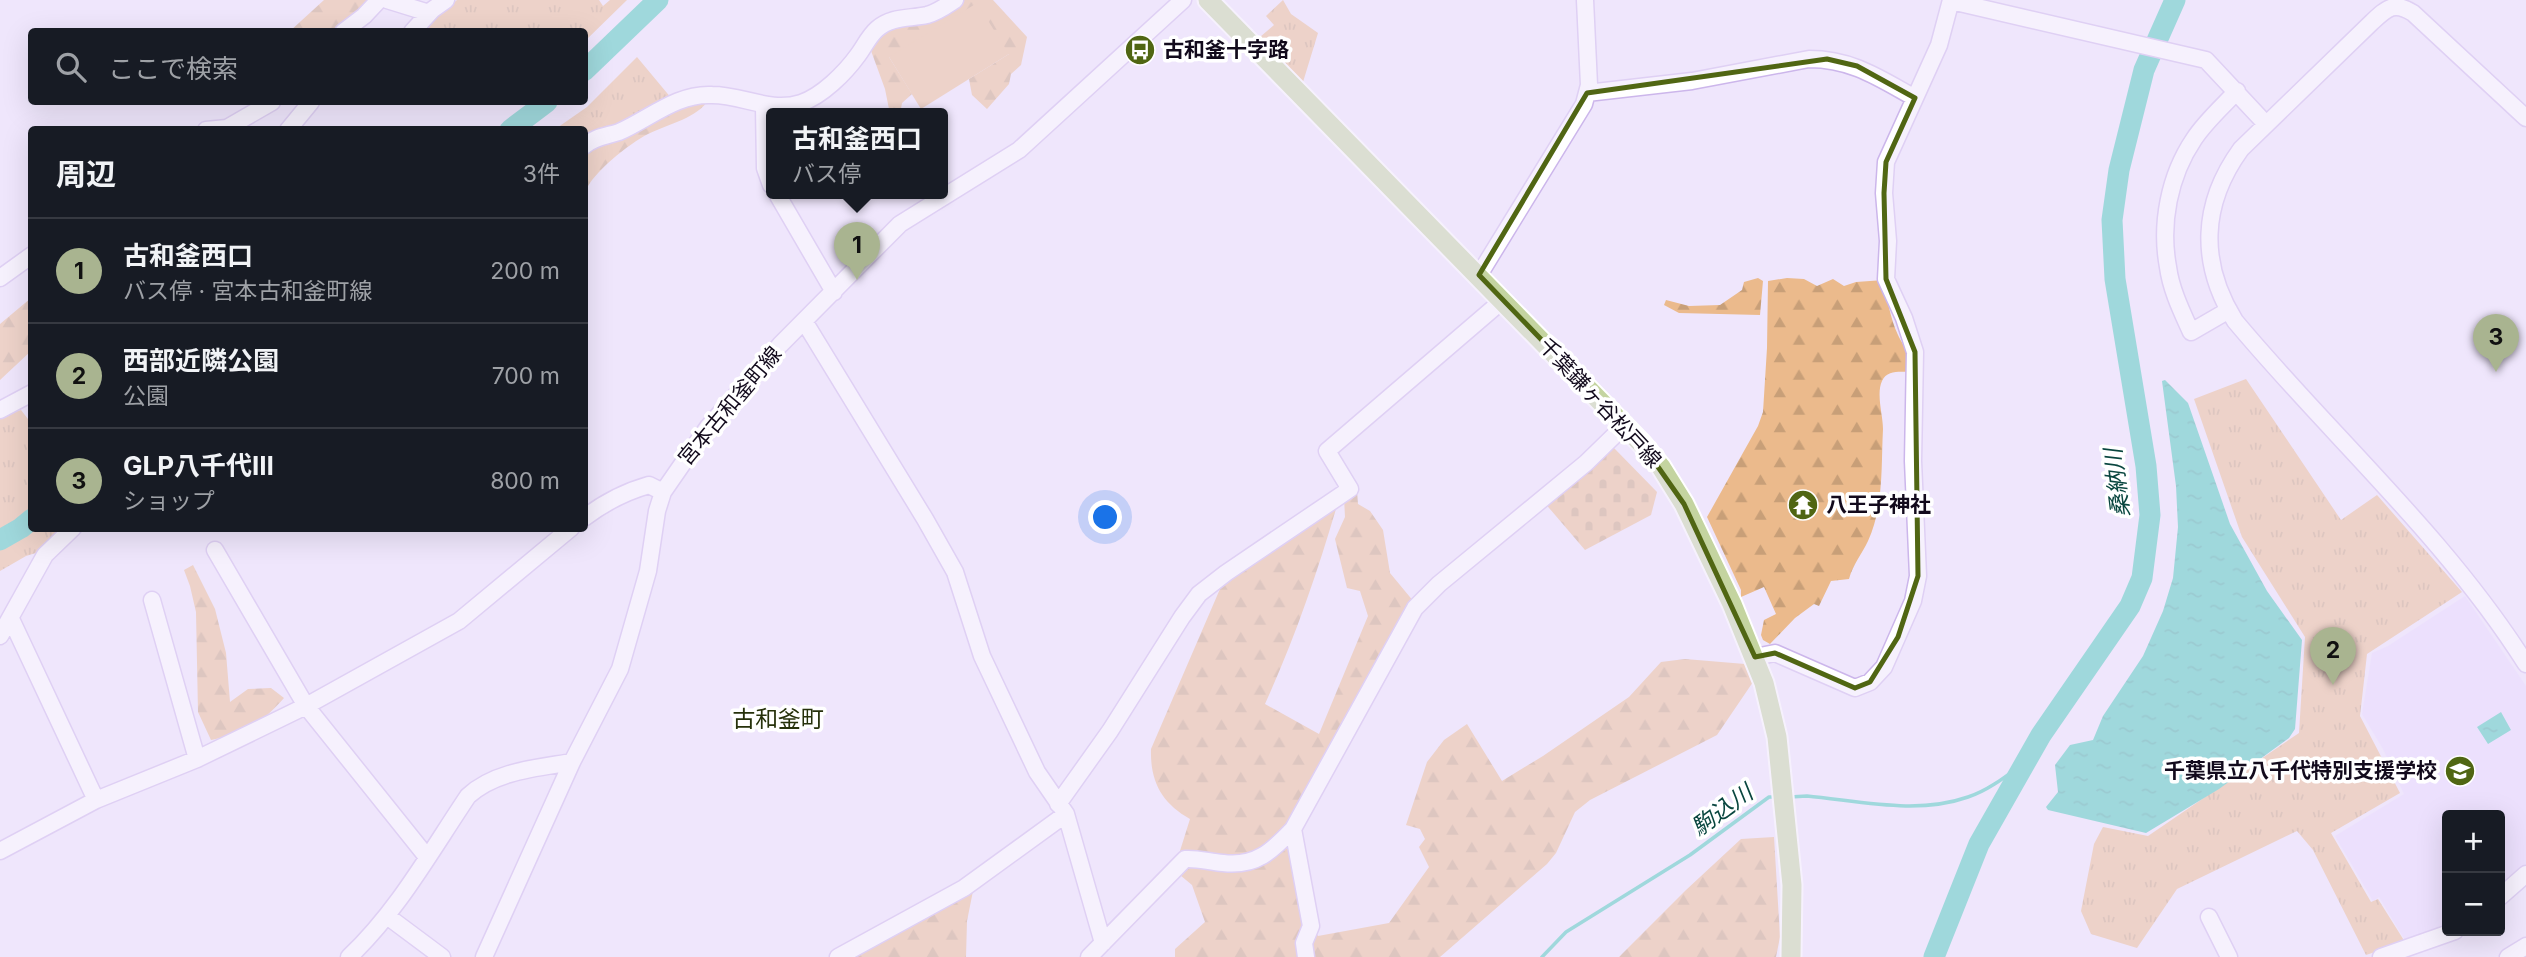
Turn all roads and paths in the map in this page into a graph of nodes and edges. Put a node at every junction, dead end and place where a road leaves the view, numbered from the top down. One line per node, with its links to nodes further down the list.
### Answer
1 (379, 0): 10 (street)
2 (387, 0): 9 (street)
3 (446, 0): 9 (street)
4 (955, 0): 17 (street)
5 (1182, 0): 24 (street, 宮本古和釜町線)
6 (1208, 0): 28 (main road, 千葉鎌ヶ谷松戸線)
7 (1585, 0): 13 (street)
8 (1951, 1): 12 (street); 14 (street)
9 (429, 13): 11 (street)
10 (348, 28)
11 (416, 28)
12 (2237, 91): 19 (street); 32 (street)
13 (1587, 93): 14 (street); 28 (street)
14 (1915, 98): 45 (street)
15 (267, 105): 20 (street)
16 (309, 105): 21 (street)
17 (764, 106): 22 (street); 23 (street)
18 (2526, 118): 19 (street)
19 (2265, 123): 32 (street)
20 (230, 126)
21 (291, 126)
22 (588, 142)
23 (766, 171)
24 (948, 194)
25 (780, 199): 30 (street)
26 (939, 199): 30 (street, 宮本古和釜町線)
27 (28, 264): 29 (street)
28 (1479, 275): 31 (main road, 千葉鎌ヶ谷松戸線)
29 (0, 278)
30 (834, 292): 33 (street, 宮本古和釜町線)
31 (1503, 300): 36 (main road, 千葉鎌ヶ谷松戸線); 51 (street)
32 (2229, 310): 46 (street)
33 (804, 321): 37 (street, 宮本古和釜町線); 51 (street)
34 (28, 395): 35 (street)
35 (0, 410)
36 (1624, 426): 45 (main road, 千葉鎌ヶ谷松戸線); 52 (street)
37 (663, 492): 38 (street); 49 (street, 宮本古和釜町線)
38 (588, 515)
39 (69, 532): 43 (street)
40 (566, 532): 47 (street)
41 (215, 550): 47 (street)
42 (152, 600): 48 (street)
43 (11, 619): 44 (street); 50 (street)
44 (0, 636)
45 (1755, 657): 68 (main road, 千葉鎌ヶ谷松戸線)
46 (2526, 664)
47 (306, 706): 48 (street); 54 (street)
48 (197, 759): 50 (street)
49 (572, 762): 54 (street); 64 (street, 宮本古和釜町線)
50 (96, 800): 53 (street)
51 (1062, 809): 60 (street); 65 (street)
52 (1293, 829): 60 (street); 67 (street)
53 (0, 851)
54 (427, 857): 57 (street)
55 (2526, 874): 56 (street)
56 (2505, 893)
57 (387, 916): 62 (street); 63 (street)
58 (2209, 917): 69 (street)
59 (2442, 936): 70 (street)
60 (1103, 943): 66 (street)
61 (2526, 946): 71 (street)
62 (349, 957)
63 (442, 957)
64 (484, 957)
65 (838, 957)
66 (1089, 957)
67 (1306, 957)
68 (1791, 957)
69 (2229, 957)
70 (2381, 957)
71 (2508, 957)

